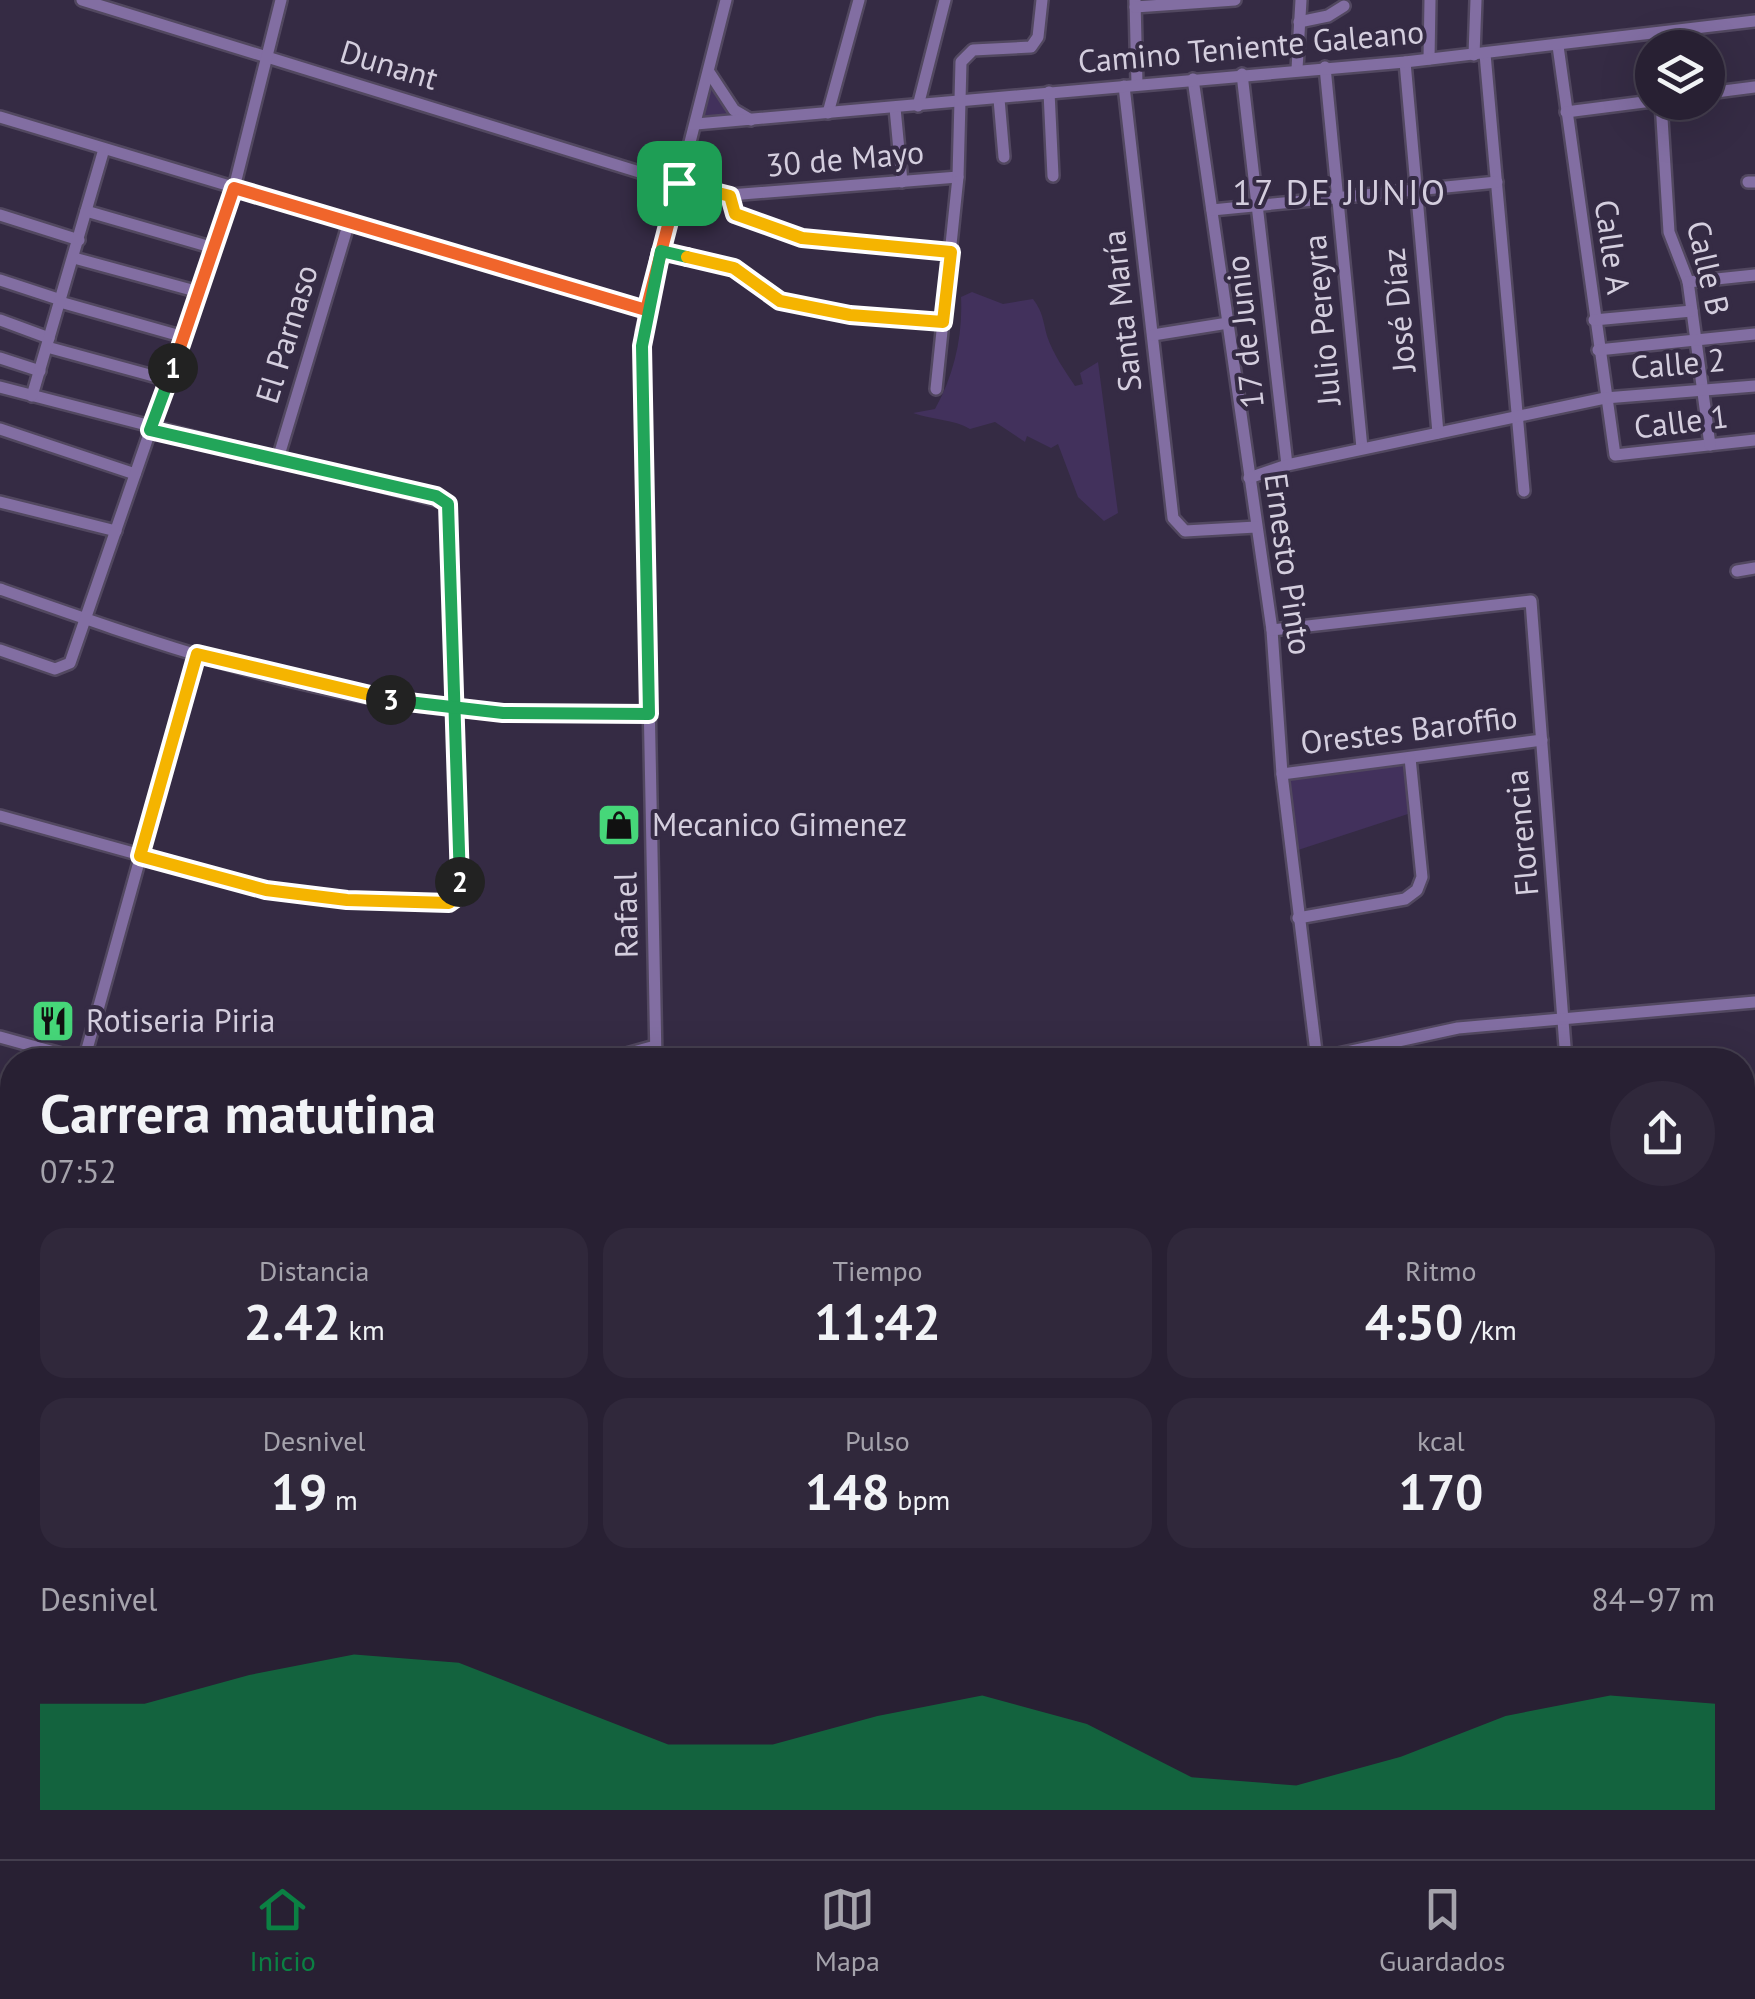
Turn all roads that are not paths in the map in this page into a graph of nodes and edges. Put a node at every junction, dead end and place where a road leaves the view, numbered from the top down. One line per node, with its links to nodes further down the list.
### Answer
1 (82, 0): 17 (street, Dunant)
2 (280, 0): 17 (street)
3 (726, 0): 22 (street, Rafael)
4 (859, 0): 35 (street)
5 (945, 0): 32 (street)
6 (1042, 0): 30 (street)
7 (1235, 0): 11 (street)
8 (1301, 0): 14 (street)
9 (1430, 0): 18 (street)
10 (1476, 0): 16 (street)
11 (1135, 3): 25 (street, Santa María)
12 (1344, 6): 14 (street)
13 (1755, 21): 15 (street, Camino Teniente Galeano)
14 (1299, 22): 21 (street)
15 (1558, 46): 16 (street, Camino Teniente Galeano); 34 (street, Calle A)
16 (1480, 54): 18 (street, Camino Teniente Galeano); 45 (street)
17 (268, 56): 46 (street, Dunant); 48 (street)
18 (1430, 60): 19 (street, Camino Teniente Galeano)
19 (1405, 62): 20 (street, Camino Teniente Galeano); 47 (street, José Díaz)
20 (1325, 67): 21 (street, Camino Teniente Galeano); 49 (street, Julio Pereyra)
21 (1296, 69): 23 (street, Camino Teniente Galeano)
22 (709, 72): 36 (street); 39 (street, Rafael)
23 (1242, 74): 24 (street, Camino Teniente Galeano); 51 (street, 17 de Junio)
24 (1193, 79): 25 (street, Camino Teniente Galeano); 52 (street, Ernesto Pinto)
25 (1130, 85): 28 (street, Camino Teniente Galeano); 73 (street, Santa María)
26 (1755, 87): 27 (street)
27 (1725, 91)
28 (1049, 92): 29 (street, Camino Teniente Galeano); 42 (street)
29 (1000, 99): 30 (street, Camino Teniente Galeano); 41 (street)
30 (959, 102): 32 (street, Camino Teniente Galeano); 43 (street)
31 (1635, 102): 34 (street)
32 (918, 106): 33 (street, Camino Teniente Galeano)
33 (895, 108): 35 (street, Camino Teniente Galeano); 44 (street)
34 (1566, 112): 69 (street, Calle A)
35 (828, 113): 36 (street, Camino Teniente Galeano)
36 (752, 120): 39 (street, Camino Teniente Galeano)
37 (1661, 120): 63 (street, Calle B)
38 (1, 122): 40 (street)
39 (696, 124): 46 (street, Rafael)
40 (104, 149): 48 (street); 53 (street)
41 (1004, 157)
42 (1054, 176)
43 (958, 177): 44 (street, 30 de Mayo); 59 (street)
44 (902, 182): 50 (street, 30 de Mayo)
45 (1497, 182): 47 (street); 87 (street)
46 (679, 183): 50 (street, 30 de Mayo); 58 (street, Rafael)
47 (1416, 187): 49 (street); 90 (street, José Díaz)
48 (234, 188): 55 (street); 57 (street)
49 (1338, 195): 51 (street); 93 (street, Julio Pereyra)
50 (730, 196): 59 (street)
51 (1258, 204): 52 (street); 96 (street, 17 de Junio)
52 (1212, 210): 71 (street, Ernesto Pinto)
53 (86, 212): 56 (street); 57 (street)
54 (0, 216): 56 (street)
55 (349, 222): 66 (street); 95 (street, El Parnaso)
56 (78, 240): 60 (street)
57 (214, 248): 64 (street)
58 (661, 251): 66 (street, Rafael); 70 (street)
59 (951, 252): 70 (street)
60 (74, 258): 64 (street); 65 (street)
61 (1755, 276): 63 (street)
62 (0, 280): 65 (street)
63 (1688, 282): 67 (street, Calle B)
64 (199, 292): 74 (street)
65 (60, 301): 74 (street); 76 (street)
66 (646, 310): 111 (street, Rafael)
67 (1692, 310): 69 (street); 75 (street, Calle B)
68 (0, 320): 76 (street)
69 (1594, 320): 77 (street, Calle A)
70 (943, 322): 83 (street)
71 (1228, 324): 73 (street); 98 (street, Ernesto Pinto)
72 (1755, 334): 75 (street)
73 (1152, 336): 101 (street, Santa María)
74 (184, 337): 80 (street)
75 (1696, 340): 77 (street); 84 (street, Calle B)
76 (48, 342): 79 (street); 80 (street)
77 (1598, 350): 86 (street, Calle A)
78 (0, 358): 79 (street)
79 (40, 370): 85 (street)
80 (168, 380): 89 (street)
81 (1755, 386): 84 (street, Calle 2)
82 (0, 387): 85 (street)
83 (936, 389)
84 (1703, 390): 86 (street, Calle 2); 92 (street, Calle B)
85 (32, 396): 89 (street)
86 (1605, 398): 87 (street, Calle 2); 94 (street, Calle A)
87 (1517, 418): 90 (street, Calle 2); 99 (street)
88 (0, 429): 97 (street)
89 (150, 430): 95 (street); 97 (street)
90 (1438, 434): 93 (street, Calle 2)
91 (1755, 440): 92 (street, Calle 1)
92 (1710, 445): 94 (street, Calle 1)
93 (1362, 448): 96 (street, Calle 2)
94 (1614, 455)
95 (278, 462): 110 (street)
96 (1287, 465): 98 (street, Calle 2)
97 (135, 474): 102 (street)
98 (1249, 478): 101 (street, Ernesto Pinto)
99 (1524, 491)
100 (0, 502): 102 (street)
101 (1256, 527): 107 (street, Ernesto Pinto)
102 (116, 531): 106 (street)
103 (1755, 568): 104 (street)
104 (1737, 571)
105 (0, 589): 106 (street)
106 (87, 619): 108 (street); 109 (street)
107 (1272, 630): 112 (street, Florencia); 114 (street, Ernesto Pinto)
108 (0, 650)
109 (197, 654): 110 (street); 116 (street)
110 (456, 710): 111 (street); 116 (street)
111 (649, 714): 121 (street, Rafael)
112 (1542, 740): 113 (street, Orestes Baroffio); 119 (street, Florencia)
113 (1410, 758): 114 (street, Orestes Baroffio); 117 (street)
114 (1282, 774): 117 (street, Ernesto Pinto)
115 (0, 816): 116 (street)
116 (140, 856): 124 (street)
117 (1298, 918): 126 (street, Ernesto Pinto)
118 (1755, 1002): 119 (street)
119 (1566, 1018): 122 (street); 128 (street, Florencia)
120 (0, 1037): 123 (street)
121 (656, 1046): 125 (street)
122 (1382, 1046): 127 (street)
123 (40, 1048)
124 (87, 1048)
125 (649, 1048)
126 (1314, 1048)
127 (1372, 1048)
128 (1566, 1048)

